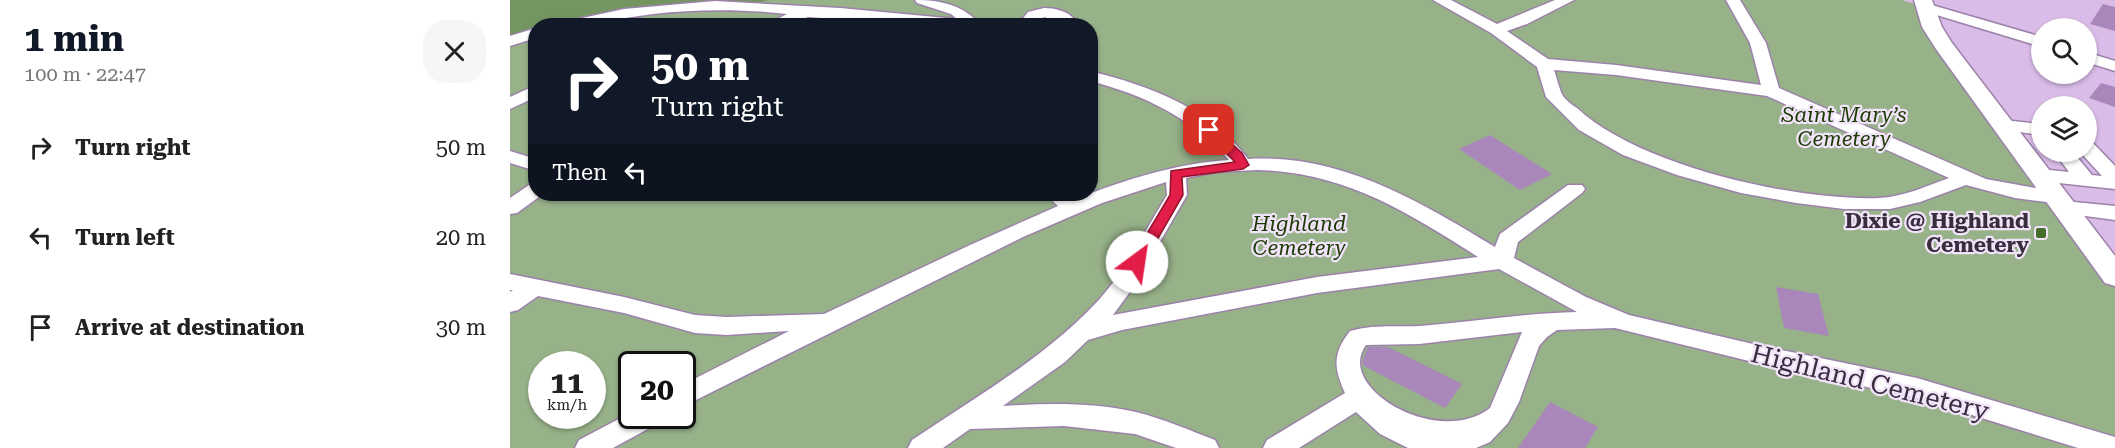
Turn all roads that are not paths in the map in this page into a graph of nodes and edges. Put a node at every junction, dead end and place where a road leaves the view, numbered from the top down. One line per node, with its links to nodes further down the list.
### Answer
1 (922, 0): 10 (street)
2 (1440, 0): 13 (street)
3 (1567, 0): 13 (street)
4 (1733, 0): 21 (street)
5 (1924, 4): 15 (street); 24 (main road)
6 (806, 12): 7 (street); 8 (street); 9 (street)
7 (596, 18)
8 (791, 18)
9 (895, 18)
10 (964, 18)
11 (1032, 18): 12 (street)
12 (1063, 18)
13 (1496, 30): 18 (street)
14 (528, 35): 16 (street)
15 (2031, 38)
16 (510, 41)
17 (2097, 60): 19 (street)
18 (1544, 64): 21 (street); 33 (street)
19 (2115, 66)
20 (1098, 78): 30 (street)
21 (1772, 91): 33 (street)
22 (528, 94): 23 (street)
23 (510, 104)
24 (2002, 125): 25 (street); 32 (main road)
25 (2031, 129)
26 (510, 158): 29 (street)
27 (2097, 159): 34 (street)
28 (2071, 162): 35 (street)
29 (528, 163)
30 (1243, 165): 31 (street); 46 (street)
31 (1176, 174): 39 (street); 54 (street)
32 (2040, 175): 35 (street); 42 (main road)
33 (1966, 178): 42 (street)
34 (2115, 178)
35 (2085, 179): 36 (street)
36 (2115, 183)
37 (1575, 189): 46 (street)
38 (528, 195): 44 (street)
39 (1098, 199)
40 (1065, 201): 43 (street)
41 (1093, 201): 43 (street)
42 (2060, 202): 45 (street); 47 (main road)
43 (1074, 207): 51 (street)
44 (510, 208)
45 (2115, 213)
46 (1502, 261): 53 (street); 54 (street)
47 (2115, 276)
48 (510, 282): 49 (street)
49 (534, 286): 50 (street); 51 (street)
50 (510, 304)
51 (830, 320): 55 (street)
52 (1553, 321): 53 (street); 56 (street); 59 (street)
53 (1624, 322): 64 (street, Highland Cemetery)
54 (1080, 333): 57 (street)
55 (696, 390)
56 (1359, 397): 59 (street); 63 (street)
57 (967, 418): 61 (street); 62 (street)
58 (624, 429): 60 (street)
59 (1456, 446)
60 (589, 448)
61 (922, 448)
62 (1205, 448)
63 (1277, 448)
64 (2115, 448)

